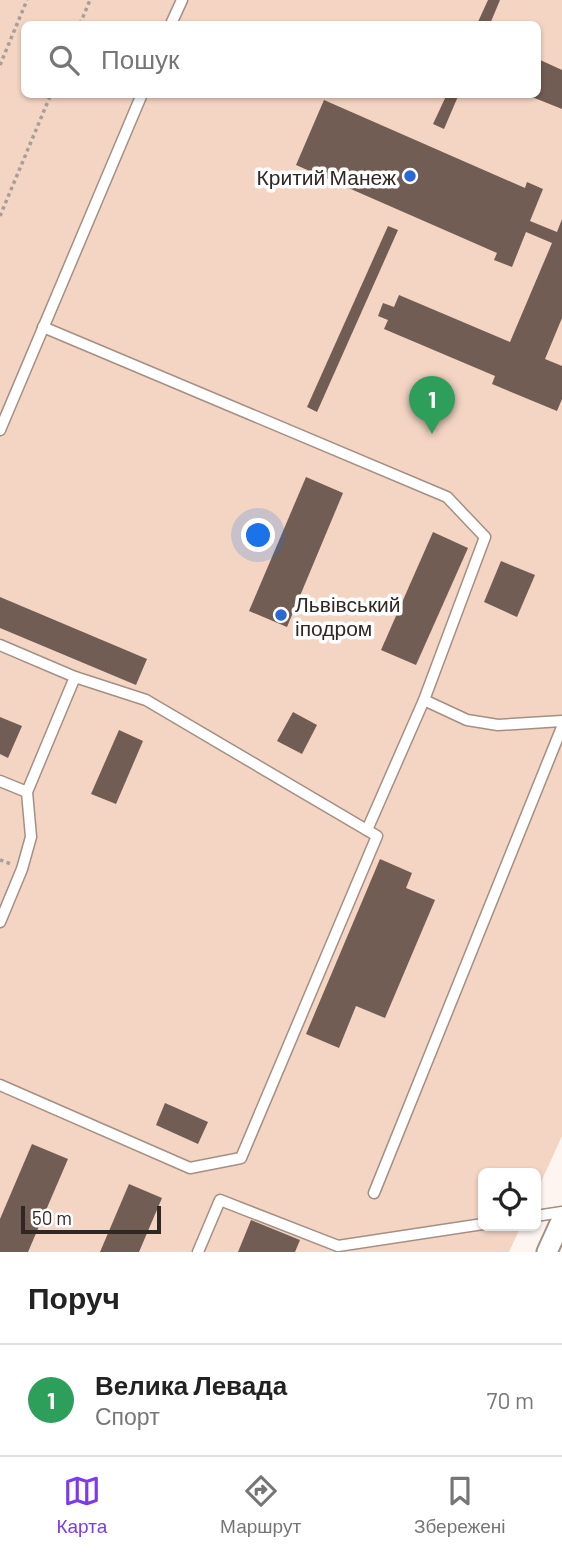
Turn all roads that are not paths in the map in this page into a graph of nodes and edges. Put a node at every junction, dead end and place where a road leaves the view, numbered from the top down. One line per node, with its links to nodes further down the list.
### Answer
1 (182, 0): 2 (lane)
2 (172, 21)
3 (140, 98): 4 (lane)
4 (43, 327): 5 (lane); 8 (lane)
5 (0, 430)
6 (0, 645): 7 (lane)
7 (75, 677): 12 (lane); 13 (lane)
8 (424, 700): 9 (lane); 13 (lane)
9 (562, 721)
10 (562, 727): 16 (lane)
11 (0, 781): 12 (lane)
12 (27, 792): 14 (lane)
13 (366, 830): 15 (lane)
14 (0, 922)
15 (0, 1085)
16 (374, 1193)
17 (562, 1212): 18 (lane)
18 (541, 1215)
19 (562, 1219): 22 (street)
20 (478, 1225): 21 (lane)
21 (198, 1252)
22 (547, 1252)

